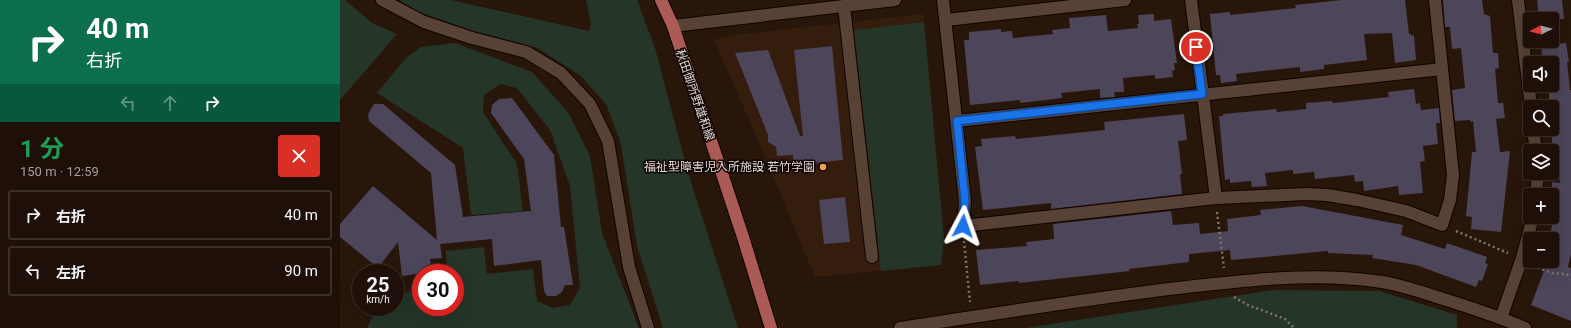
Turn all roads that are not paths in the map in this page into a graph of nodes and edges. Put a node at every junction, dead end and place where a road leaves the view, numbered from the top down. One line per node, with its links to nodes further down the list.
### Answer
1 (382, 0): 21 (street)
2 (661, 0): 12 (main road, 秋田御所野雄和線)
3 (895, 0): 10 (street)
4 (944, 0): 11 (street)
5 (1125, 0): 9 (street)
6 (1191, 0): 14 (street)
7 (1435, 0): 13 (street)
8 (1518, 0): 15 (street)
9 (1070, 3): 11 (street)
10 (844, 6): 12 (street); 19 (street)
11 (946, 20): 16 (street)
12 (672, 26): 22 (main road, 秋田御所野雄和線)
13 (1442, 69): 14 (street); 17 (street)
14 (1202, 94): 16 (street); 17 (street)
15 (1530, 100)
16 (957, 121): 17 (street)
17 (1216, 198)
18 (1531, 224): 20 (street)
19 (872, 257)
20 (1501, 318): 23 (street); 24 (street)
21 (648, 328)
22 (770, 328)
23 (900, 328)
24 (1525, 328)

